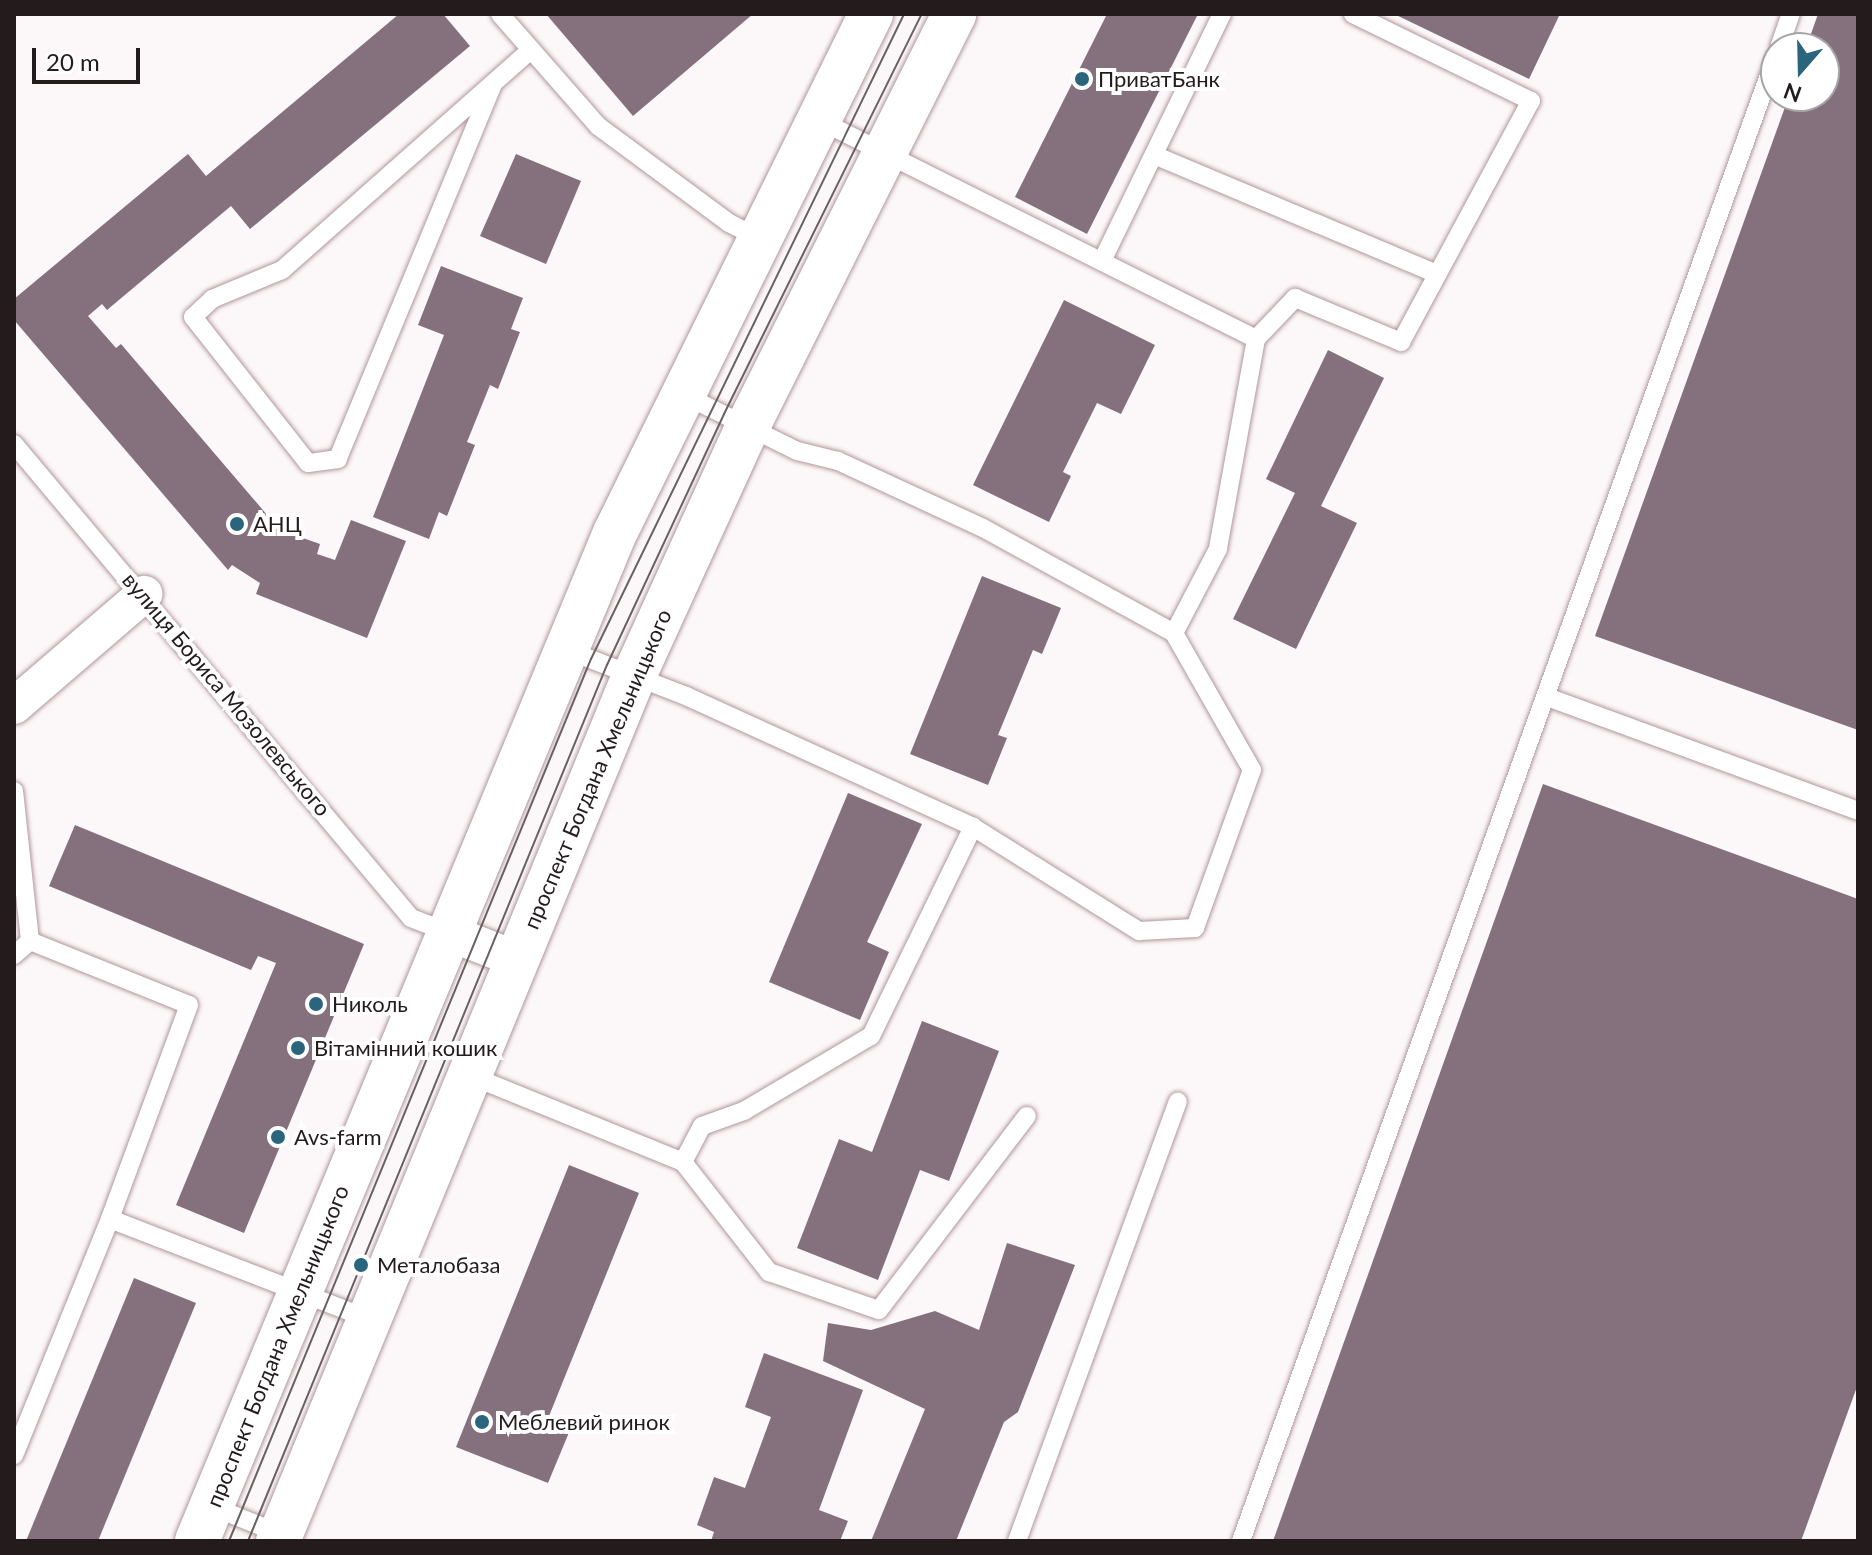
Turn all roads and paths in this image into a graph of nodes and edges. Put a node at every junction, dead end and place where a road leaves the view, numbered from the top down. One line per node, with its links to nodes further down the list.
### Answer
1 (500, 14): 6 (lane)
2 (871, 14): 9 (main road, проспект Богдана Хмельницького)
3 (954, 14): 10 (main road, проспект Богдана Хмельницького)
4 (1222, 14): 11 (lane)
5 (1353, 14): 14 (lane)
6 (531, 50): 7 (lane); 12 (lane)
7 (493, 84): 7 (lane)
8 (1760, 101): 23 (lane)
9 (819, 119): 10 (lane); 12 (main road, проспект Богдана Хмельницького)
10 (886, 152): 13 (lane); 17 (main road, проспект Богдана Хмельницького)
11 (1154, 155): 13 (lane); 14 (lane)
12 (760, 239): 16 (main road, проспект Богдана Хмельницького)
13 (1102, 261): 15 (lane)
14 (1437, 274): 15 (lane)
15 (1256, 339): 20 (lane)
16 (683, 394): 17 (lane); 21 (main road, проспект Богдана Хмельницького)
17 (748, 426): 20 (lane); 22 (main road, проспект Богдана Хмельницького)
18 (14, 444): 19 (lane, вулиця Бориса Мозолевського)
19 (144, 594): 24 (street); 28 (lane, вулиця Бориса Мозолевського)
20 (1174, 633): 27 (lane)
21 (564, 649): 22 (lane); 28 (main road, проспект Богдана Хмельницького)
22 (634, 676): 27 (lane); 31 (main road, проспект Богдана Хмельницького)
23 (1547, 697): 26 (lane); 43 (lane)
24 (14, 706)
25 (14, 791): 29 (lane)
26 (1858, 811)
27 (973, 827): 35 (lane)
28 (447, 932): 31 (street); 37 (main road, проспект Богдана Хмельницького)
29 (30, 941): 30 (lane); 36 (lane)
30 (14, 955)
31 (516, 959): 32 (main road, проспект Богдана Хмельницького)
32 (469, 1075): 35 (lane); 38 (main road, проспект Богдана Хмельницького)
33 (1178, 1102): 42 (lane)
34 (1027, 1116): 35 (lane)
35 (683, 1162)
36 (110, 1219): 37 (lane); 39 (lane)
37 (300, 1292): 38 (lane); 40 (main road, проспект Богдана Хмельницького)
38 (369, 1319): 41 (main road, проспект Богдана Хмельницького)
39 (14, 1455)
40 (204, 1524): 41 (lane)
41 (285, 1539)
42 (1017, 1541)
43 (1241, 1541)

